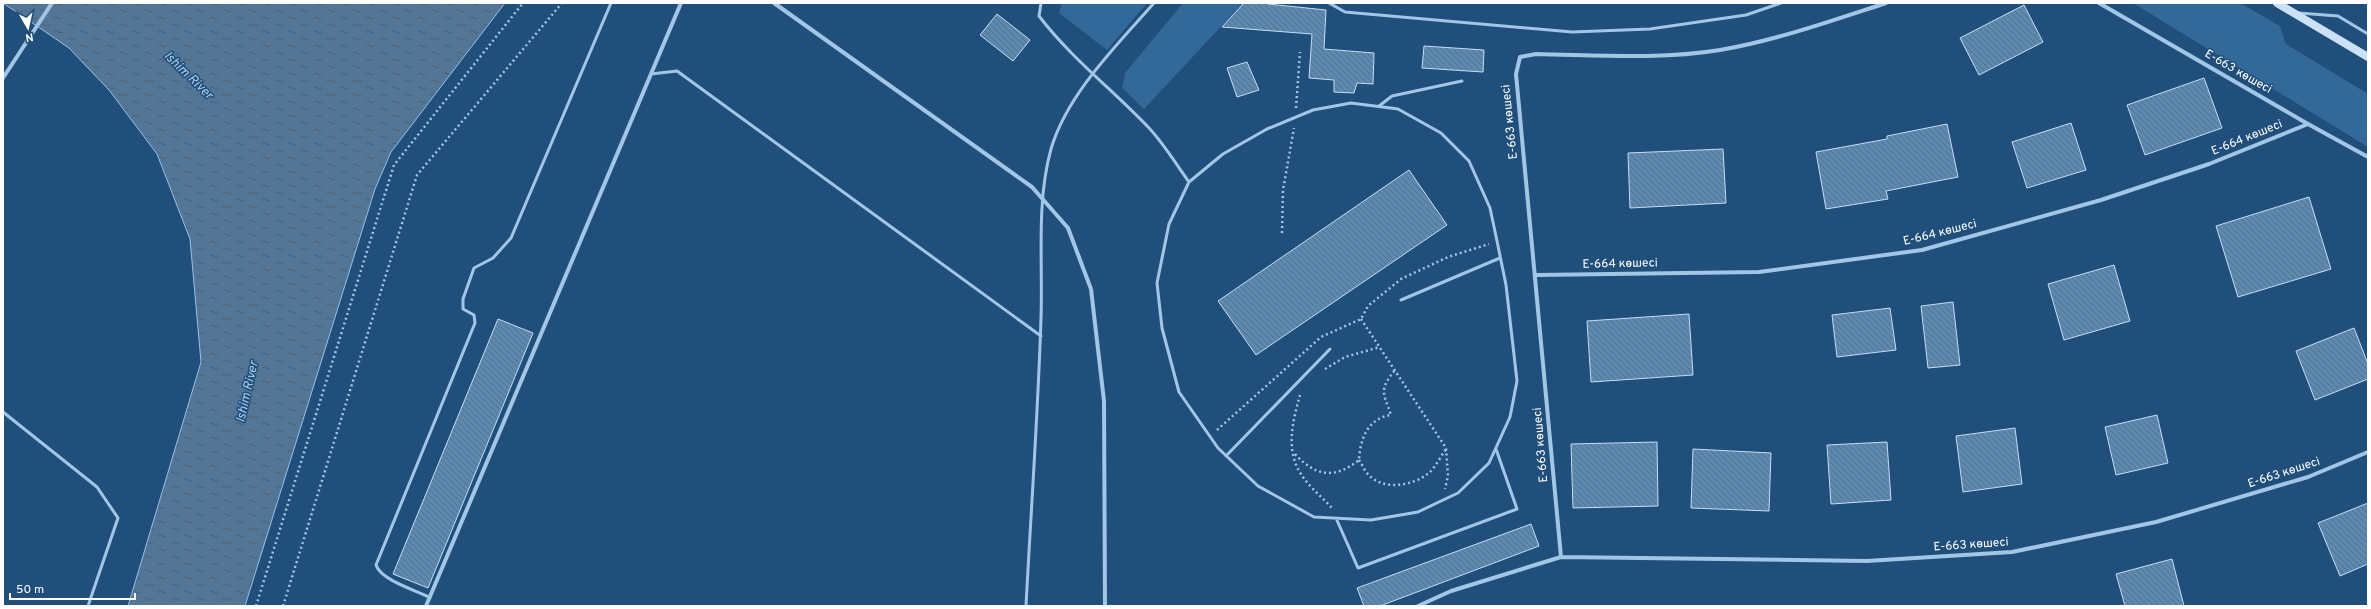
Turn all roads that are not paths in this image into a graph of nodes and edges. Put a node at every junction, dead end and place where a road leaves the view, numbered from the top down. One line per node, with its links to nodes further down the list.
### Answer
1 (52, 3): 17 (street)
2 (611, 3): 35 (lane)
3 (681, 3): 15 (street)
4 (774, 3): 23 (street)
5 (1041, 3): 16 (lane)
6 (1154, 3): 16 (lane)
7 (1330, 3): 8 (lane)
8 (1781, 3)
9 (1886, 3): 25 (street, Е-663 көшесі)
10 (2099, 3): 20 (street, Е-663 көшесі)
11 (2277, 3): 12 (main road)
12 (2292, 12): 13 (lane); 14 (main road)
13 (2368, 34)
14 (2368, 57)
15 (649, 74): 27 (lane); 35 (street)
16 (1093, 75): 22 (lane); 23 (lane)
17 (3, 78)
18 (1462, 81): 19 (lane)
19 (1379, 106): 22 (lane); 24 (lane)
20 (2308, 124): 21 (street, Е-663 көшесі); 25 (street, Е-664 көшесі)
21 (2368, 156)
22 (1189, 182): 32 (lane)
23 (1043, 197): 27 (lane); 39 (street)
24 (1500, 258): 26 (lane); 30 (lane)
25 (1536, 275): 34 (street, Е-663 көшесі)
26 (1401, 300)
27 (1040, 336): 38 (lane)
28 (1330, 349): 32 (lane)
29 (3, 412): 36 (lane)
30 (1495, 449): 33 (lane); 33 (lane)
31 (2368, 452): 34 (street, Е-663 көшесі)
32 (1226, 456): 33 (lane)
33 (1336, 518)
34 (1561, 557): 40 (street, Е-663 көшесі)
35 (429, 597): 37 (street)
36 (88, 606)
37 (426, 606)
38 (1026, 606)
39 (1105, 606)
40 (1418, 606)

